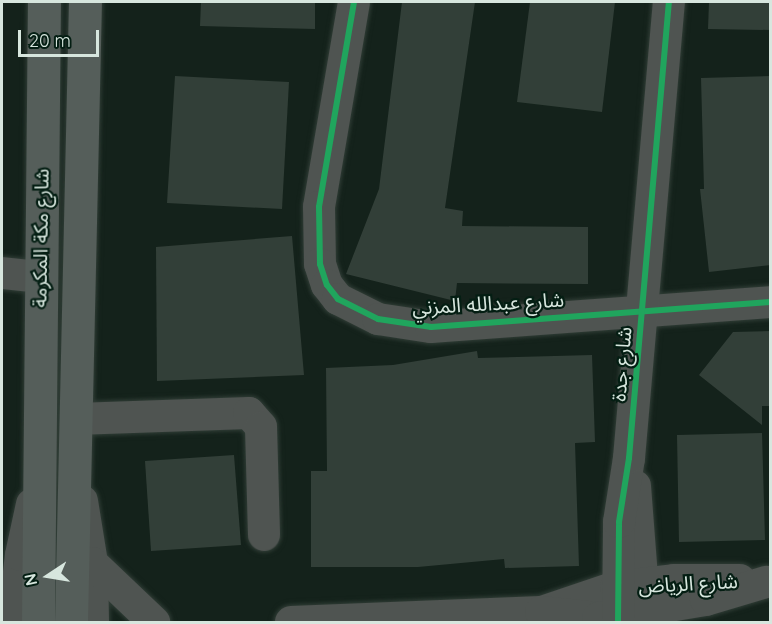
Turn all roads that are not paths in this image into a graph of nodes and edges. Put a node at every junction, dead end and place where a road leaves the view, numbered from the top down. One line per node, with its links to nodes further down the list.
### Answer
1 (44, 2): 6 (main road, شارع مكة المكرمة)
2 (85, 2): 9 (main road, شارع مكة المكرمة)
3 (354, 2): 8 (street, شارع عبدالله المزني)
4 (669, 2): 8 (street, شارع جدة)
5 (2, 273): 6 (street)
6 (39, 277): 11 (main road, شارع مكة المكرمة)
7 (771, 302): 8 (street, شارع عبدالله المزني)
8 (643, 309): 17 (street, شارع جدة)
9 (76, 419): 10 (main road, شارع مكة المكرمة); 12 (street)
10 (76, 464): 14 (street, شارع مكة المكرمة); 22 (main road, شارع مكة المكرمة)
11 (40, 474): 13 (street, شارع مكة المكرمة); 21 (main road, شارع مكة المكرمة)
12 (264, 535)
13 (21, 555): 16 (street); 20 (street, شارع مكة المكرمة)
14 (92, 563): 23 (street, شارع مكة المكرمة); 24 (street)
15 (768, 582): 17 (street, شارع الرياض)
16 (2, 585)
17 (630, 607): 18 (street, شارع الرياض); 19 (street, شارع الرياض)
18 (541, 612): 19 (street, شارع الرياض); 25 (street, شارع الرياض)
19 (583, 620)
20 (13, 622)
21 (38, 622)
22 (71, 622)
23 (93, 622)
24 (154, 622)
25 (291, 622)

